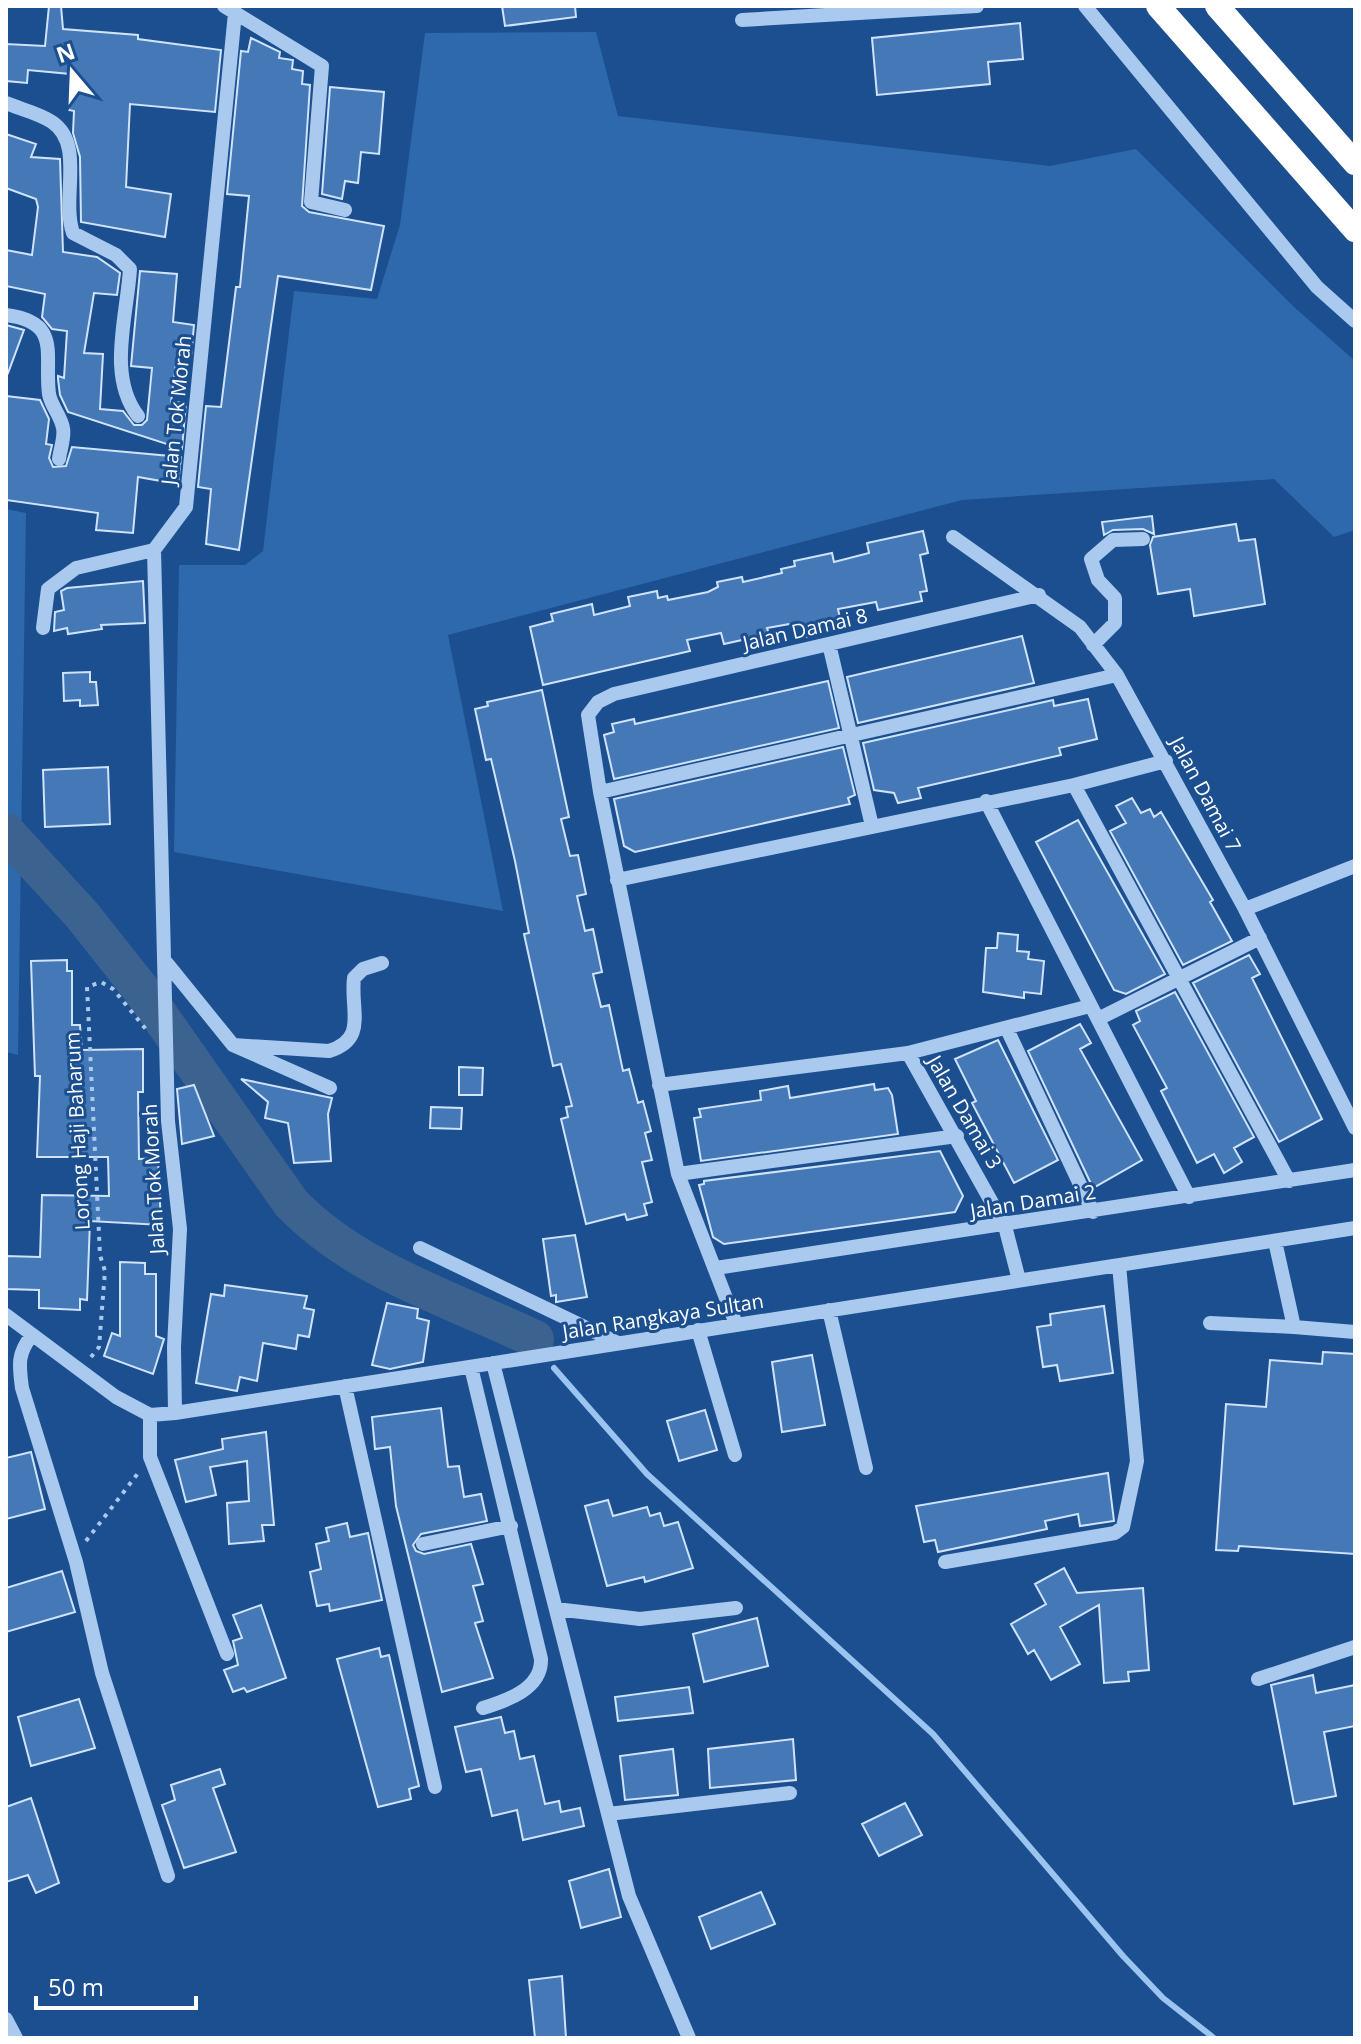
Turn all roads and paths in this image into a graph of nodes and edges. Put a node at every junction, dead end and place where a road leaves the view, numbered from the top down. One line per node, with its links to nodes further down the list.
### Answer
1 (977, 6): 6 (street)
2 (1085, 6): 12 (street)
3 (1158, 6): 10 (highway)
4 (1217, 6): 8 (highway)
5 (229, 9): 9 (street); 17 (street, Jalan Tok Morah)
6 (742, 20)
7 (6, 103): 13 (street)
8 (1355, 163)
9 (345, 210)
10 (1355, 230)
11 (6, 315): 14 (street)
12 (1355, 321)
13 (138, 416)
14 (59, 459)
15 (953, 537): 18 (street, Jalan Damai 7)
16 (1143, 539): 21 (street)
17 (154, 550): 19 (street); 33 (street)
18 (1039, 595): 20 (street, Jalan Damai 8); 21 (street, Jalan Damai 7)
19 (43, 628)
20 (829, 644): 23 (street); 26 (street, Jalan Damai 8)
21 (1093, 645): 22 (street, Jalan Damai 7)
22 (1117, 675): 23 (street); 24 (street, Jalan Damai 7)
23 (851, 735): 26 (street); 28 (street)
24 (1166, 761): 25 (street); 31 (street, Jalan Damai 7)
25 (1074, 785): 27 (street); 35 (street)
26 (600, 792): 30 (street)
27 (986, 801): 28 (street); 36 (street)
28 (872, 826): 30 (street)
29 (1355, 866): 31 (street)
30 (617, 880): 41 (street)
31 (1245, 909): 32 (street, Jalan Damai 7)
32 (1260, 938): 35 (street); 43 (street, Jalan Damai 7)
33 (164, 960): 38 (street, Jalan Tok Morah); 39 (street)
34 (382, 963): 39 (street)
35 (1180, 978): 36 (street); 47 (street)
36 (1094, 1013): 37 (street); 48 (street)
37 (1007, 1029): 40 (street); 49 (street)
38 (166, 1040): 68 (path, Lorong Haji Baharum); 70 (street, Jalan Tok Morah)
39 (233, 1045): 42 (street)
40 (908, 1053): 41 (street); 44 (street, Jalan Damai 3)
41 (659, 1085): 46 (street)
42 (330, 1088)
43 (1355, 1128)
44 (957, 1136): 46 (street); 50 (street, Jalan Damai 3)
45 (1355, 1170): 47 (street, Jalan Damai 2)
46 (678, 1174): 55 (street)
47 (1289, 1181): 48 (street, Jalan Damai 2)
48 (1189, 1197): 49 (street, Jalan Damai 2)
49 (1093, 1212): 50 (street, Jalan Damai 2)
50 (1005, 1226): 55 (street, Jalan Damai 2); 56 (street, Jalan Damai 3)
51 (1355, 1228): 52 (street, Jalan Rangkaya Sultan)
52 (1275, 1241): 54 (street, Jalan Rangkaya Sultan); 61 (street)
53 (420, 1248): 65 (street)
54 (1119, 1265): 56 (street, Jalan Rangkaya Sultan); 78 (street)
55 (716, 1268): 60 (street)
56 (1019, 1280): 57 (street, Jalan Rangkaya Sultan)
57 (829, 1310): 60 (street, Jalan Rangkaya Sultan); 74 (street)
58 (6, 1315): 64 (street)
59 (1210, 1323): 61 (street)
60 (736, 1324): 62 (street, Jalan Rangkaya Sultan)
61 (1294, 1327): 63 (street)
62 (698, 1330): 65 (street, Jalan Rangkaya Sultan); 72 (street)
63 (1355, 1332)
64 (32, 1335): 68 (street); 77 (street)
65 (618, 1343): 66 (street, Jalan Rangkaya Sultan)
66 (493, 1363): 67 (street, Jalan Rangkaya Sultan); 80 (street)
67 (471, 1367): 69 (street, Jalan Rangkaya Sultan); 75 (street)
68 (79, 1371): 71 (street)
69 (345, 1386): 70 (street, Jalan Rangkaya Sultan); 85 (street)
70 (175, 1413): 71 (street, Jalan Rangkaya Sultan)
71 (150, 1415): 73 (street)
72 (735, 1455)
73 (150, 1457): 77 (path); 82 (street)
74 (866, 1468)
75 (511, 1526): 76 (street); 84 (street)
76 (423, 1544)
77 (76, 1562): 88 (street)
78 (945, 1562)
79 (736, 1608): 80 (street)
80 (556, 1609): 87 (street)
81 (1355, 1647): 83 (street)
82 (227, 1654)
83 (1258, 1679)
84 (483, 1708)
85 (435, 1787)
86 (790, 1793): 87 (street)
87 (608, 1814): 91 (street)
88 (168, 1876)
89 (6, 2019): 90 (street)
90 (16, 2038)
91 (689, 2038)

